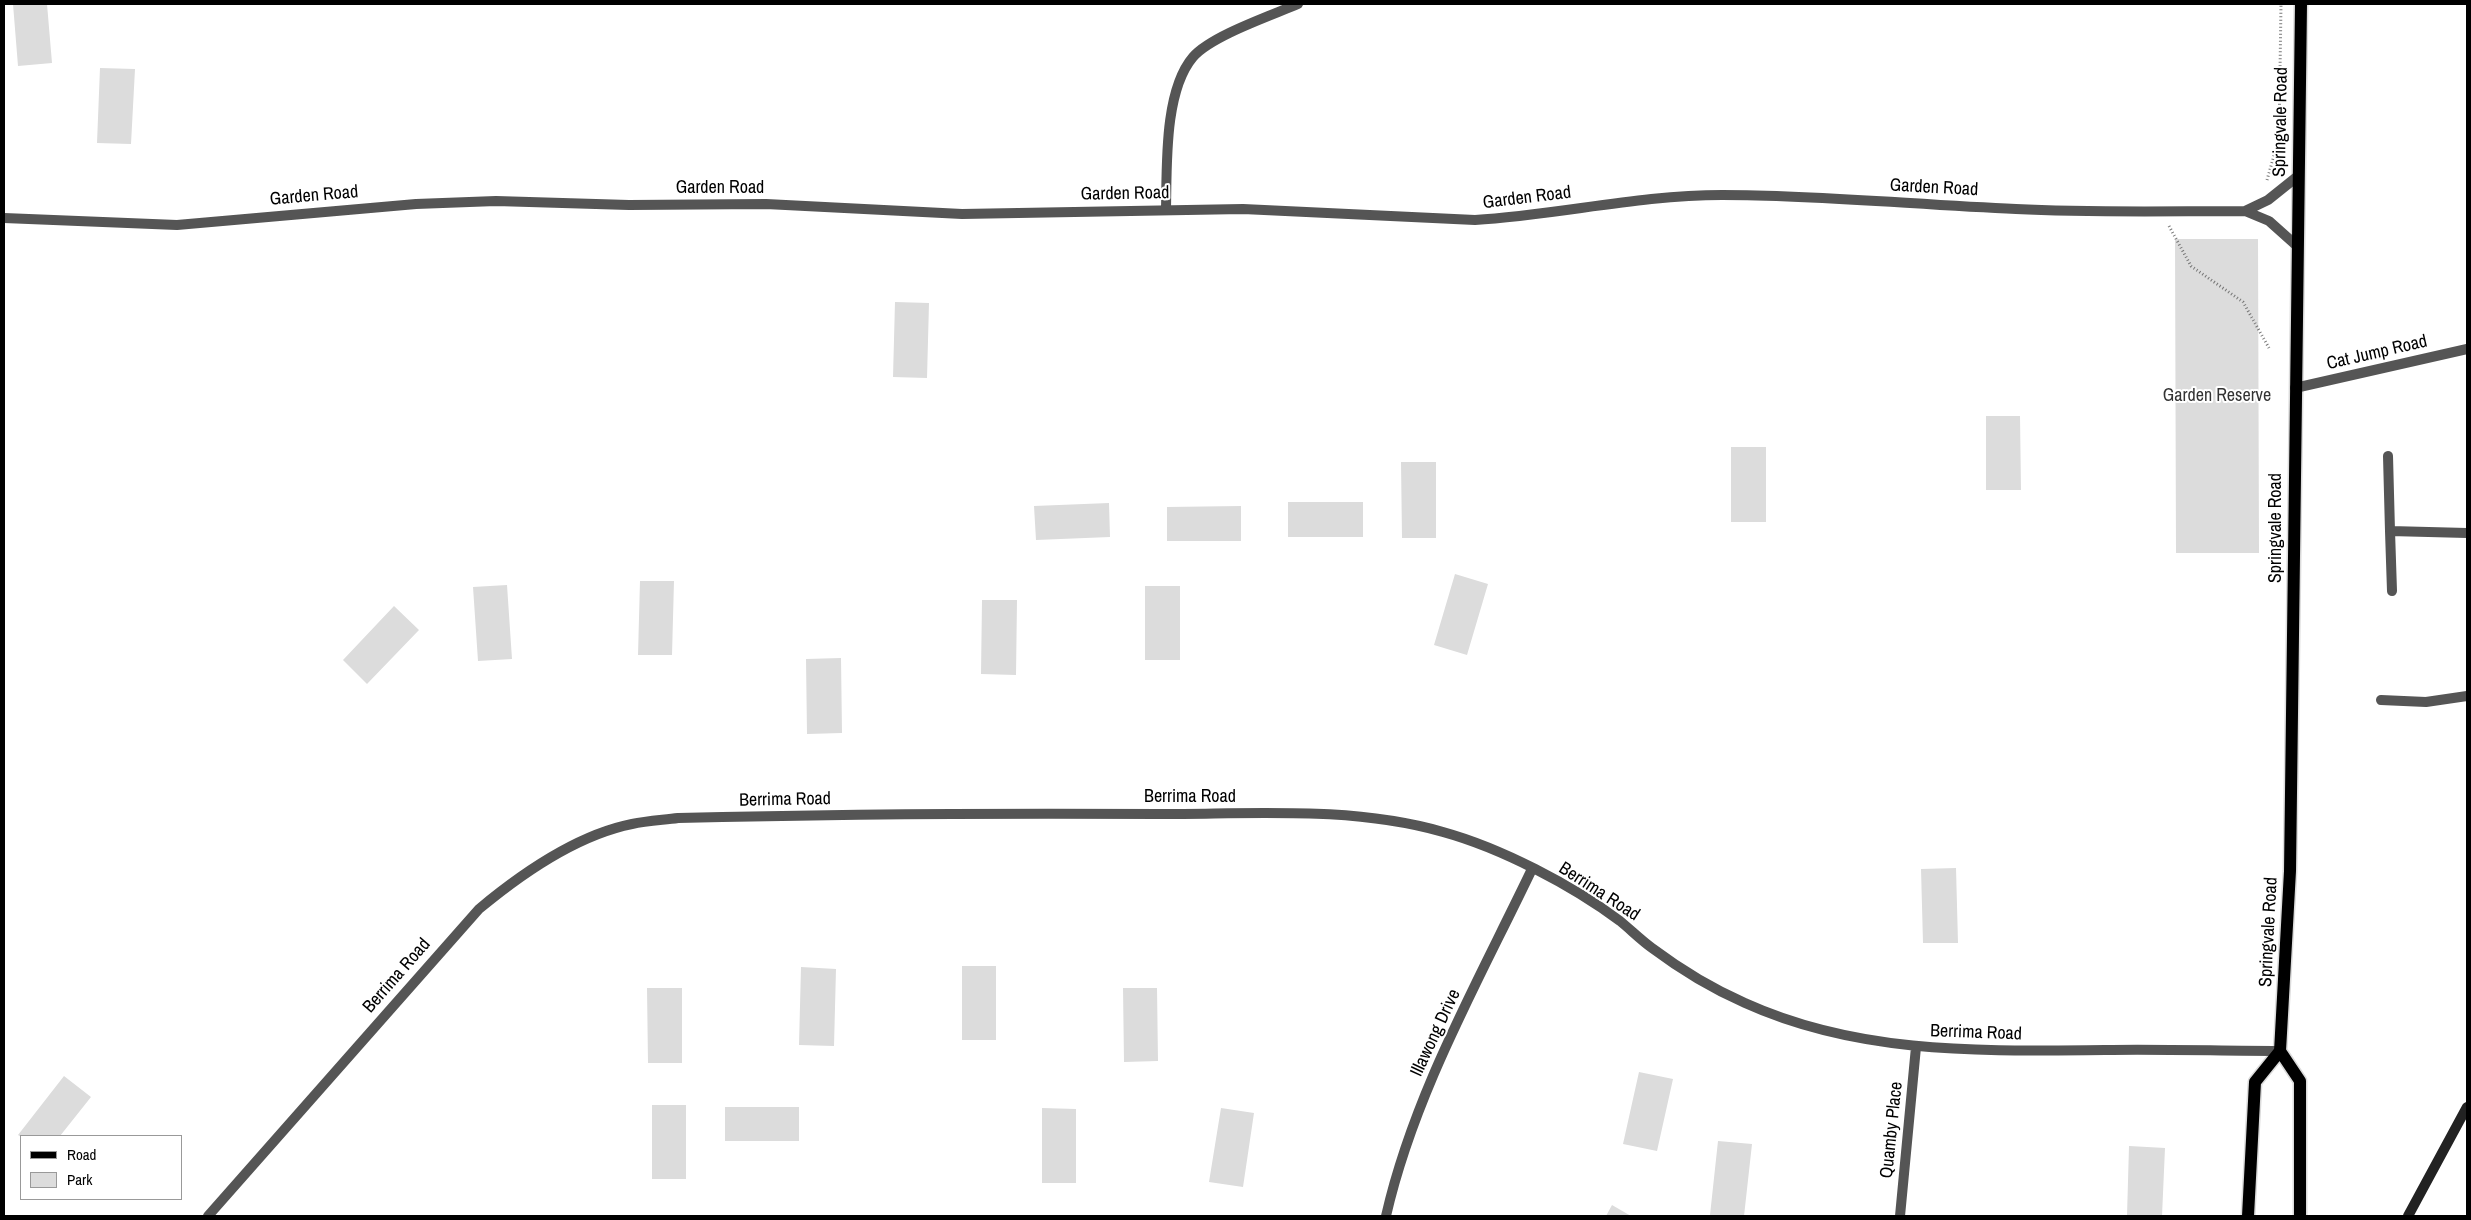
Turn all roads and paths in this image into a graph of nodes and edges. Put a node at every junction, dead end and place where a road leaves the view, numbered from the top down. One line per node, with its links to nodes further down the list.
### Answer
1 (1298, 4): 6 (street)
2 (2282, 4): 5 (path)
3 (2301, 4): 4 (main road, Springvale Road)
4 (2298, 176): 5 (street, Garden Road); 10 (main road, Springvale Road)
5 (2268, 200): 8 (street, Garden Road)
6 (1166, 209): 7 (street, Garden Road); 9 (street, Garden Road)
7 (2160, 211): 8 (street, Garden Road); 11 (path)
8 (2245, 211): 10 (street, Garden Road)
9 (4, 218)
10 (2297, 246): 13 (main road, Springvale Road)
11 (2269, 348)
12 (2467, 349): 13 (street, Cat Jump Road)
13 (2295, 388): 22 (main road, Springvale Road)
14 (2388, 456): 15 (street)
15 (2390, 531): 16 (street); 17 (street)
16 (2467, 533)
17 (2392, 592)
18 (2467, 696): 19 (street)
19 (2382, 700)
20 (1532, 869): 21 (street, Berrima Road); 24 (street, Berrima Road); 25 (street, Illawong Drive)
21 (1916, 1048): 22 (street, Berrima Road); 26 (street, Quamby Place)
22 (2280, 1052): 27 (main road); 28 (main road)
23 (2467, 1107): 29 (main road)
24 (208, 1216)
25 (1386, 1216)
26 (1900, 1216)
27 (2248, 1216)
28 (2300, 1216)
29 (2408, 1216)

